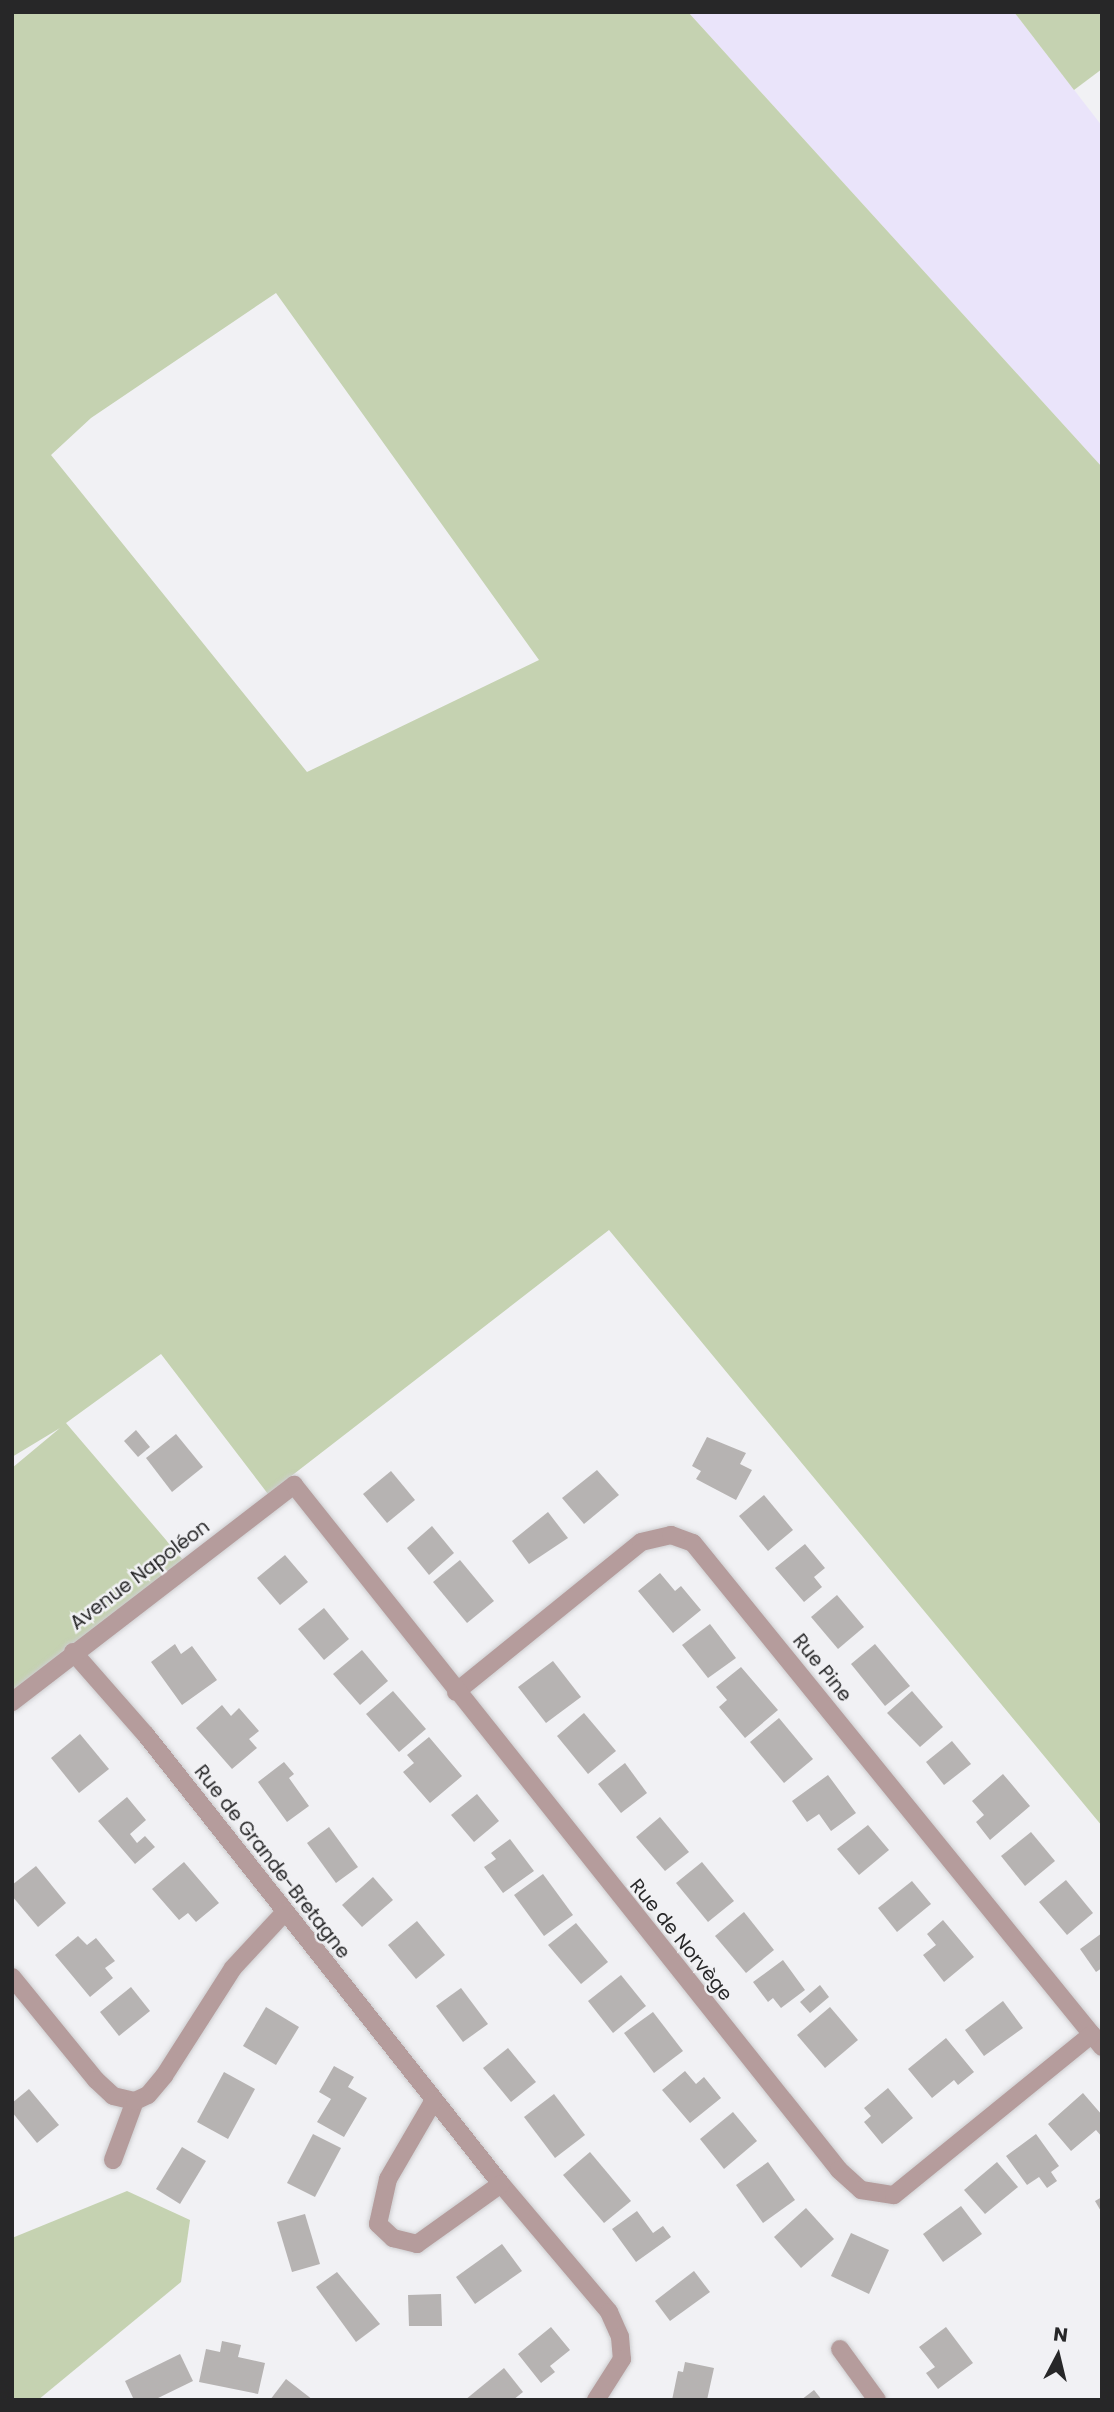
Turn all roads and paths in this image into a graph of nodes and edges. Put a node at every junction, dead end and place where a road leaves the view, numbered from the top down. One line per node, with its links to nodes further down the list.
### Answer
1 (295, 1485): 2 (street, Avenue Napoléon); 3 (street, Rue de Norvège)
2 (74, 1652): 4 (street, Avenue Napoléon); 5 (street, Rue de Grande-Bretagne)
3 (456, 1692): 7 (street, Rue de Norvège); 7 (street, Rue Pine)
4 (12, 1702)
5 (285, 1913): 8 (street, Rue de Grande-Bretagne); 9 (street)
6 (12, 1977): 9 (street)
7 (1097, 2041)
8 (434, 2100): 11 (street, Rue de Grande-Bretagne); 11 (street)
9 (135, 2101): 10 (street)
10 (113, 2160)
11 (501, 2184): 13 (street, Rue de Grande-Bretagne)
12 (840, 2349): 14 (street)
13 (596, 2400)
14 (877, 2400)

